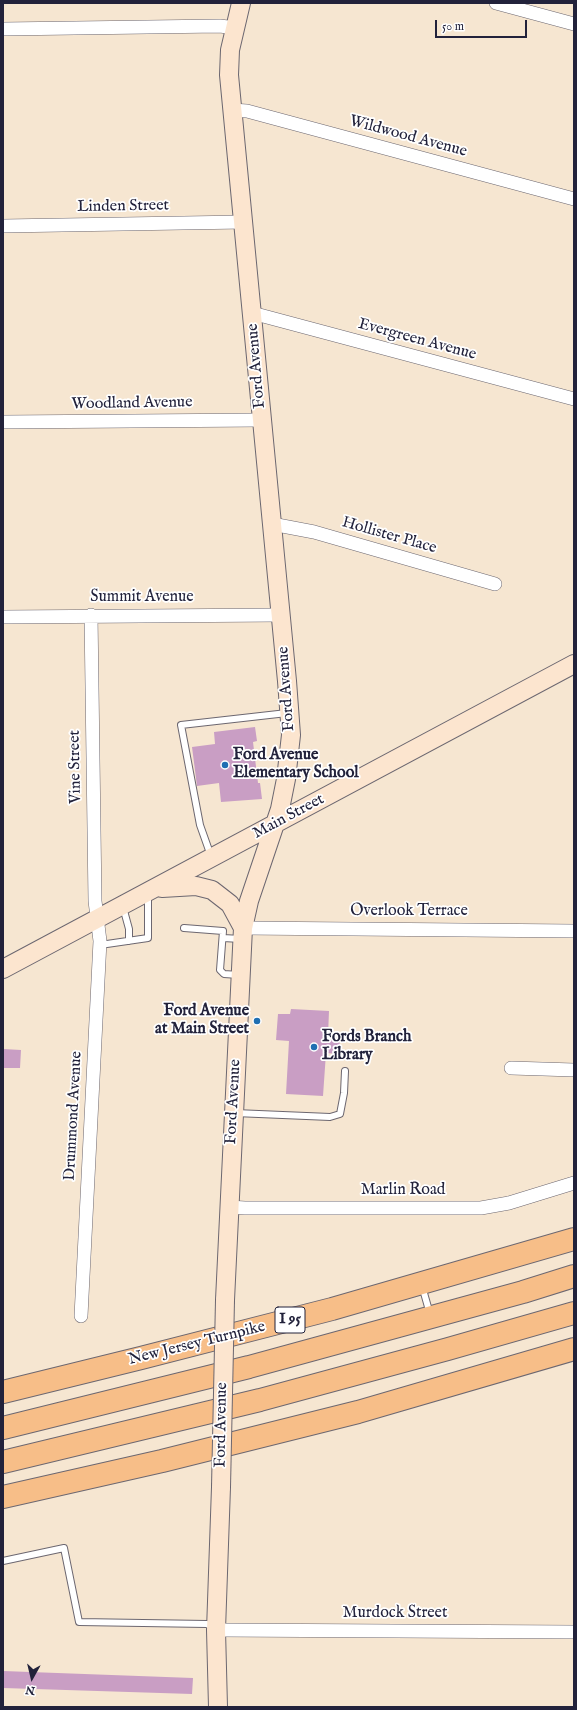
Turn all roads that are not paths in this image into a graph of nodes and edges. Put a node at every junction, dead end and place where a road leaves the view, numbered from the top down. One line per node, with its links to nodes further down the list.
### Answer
1 (241, 3): 4 (street, Ford Avenue)
2 (496, 3): 3 (street)
3 (574, 24)
4 (235, 28): 5 (street); 6 (street, Ford Avenue)
5 (3, 29)
6 (232, 110): 7 (street, Wildwood Avenue); 8 (street, Ford Avenue)
7 (574, 199)
8 (243, 222): 9 (street, Linden Street); 10 (street, Ford Avenue)
9 (3, 226)
10 (252, 313): 11 (street, Evergreen Avenue); 12 (street, Ford Avenue)
11 (574, 399)
12 (262, 420): 13 (street, Woodland Avenue); 14 (street, Ford Avenue)
13 (3, 422)
14 (272, 524): 15 (street, Hollister Place); 16 (street, Ford Avenue)
15 (496, 584)
16 (281, 615): 17 (street, Summit Avenue); 20 (street, Ford Avenue)
17 (91, 616): 18 (street, Summit Avenue); 25 (street, Vine Street)
18 (3, 617)
19 (574, 664): 21 (street, Main Street)
20 (289, 712): 21 (street, Ford Avenue); 22 (lane)
21 (276, 824): 22 (street, Main Street); 28 (street, Ford Avenue)
22 (212, 858): 23 (street, Main Street)
23 (148, 892): 24 (street, Main Street); 28 (street); 30 (lane)
24 (122, 905): 25 (street, Main Street); 30 (lane)
25 (97, 919): 31 (street, Drummond Avenue); 32 (street, Main Street)
26 (184, 928): 29 (lane)
27 (574, 930): 28 (street, Overlook Terrace)
28 (242, 933): 29 (lane); 33 (street, Ford Avenue)
29 (223, 938): 33 (lane)
30 (129, 941): 31 (lane)
31 (100, 945): 44 (street, Drummond Avenue)
32 (3, 969)
33 (240, 975): 37 (street, Ford Avenue)
34 (511, 1068): 35 (street)
35 (574, 1070)
36 (345, 1071): 37 (lane)
37 (233, 1113): 39 (street, Ford Avenue)
38 (574, 1183): 39 (street, Marlin Road)
39 (229, 1207): 52 (street, Ford Avenue, bridge)
40 (574, 1239): 42 (highway, New Jersey Turnpike / I 95)
41 (574, 1276): 45 (highway, I 95)
42 (422, 1284): 45 (lane); 47 (highway, New Jersey Turnpike / I 95)
43 (574, 1313): 49 (highway)
44 (82, 1316)
45 (431, 1318): 48 (highway, I 95)
46 (574, 1349): 50 (highway)
47 (3, 1392)
48 (3, 1428)
49 (3, 1462)
50 (3, 1497)
51 (3, 1561): 52 (lane)
52 (216, 1630): 53 (street, Murdock Street); 54 (street, Ford Avenue)
53 (574, 1632)
54 (218, 1707)

